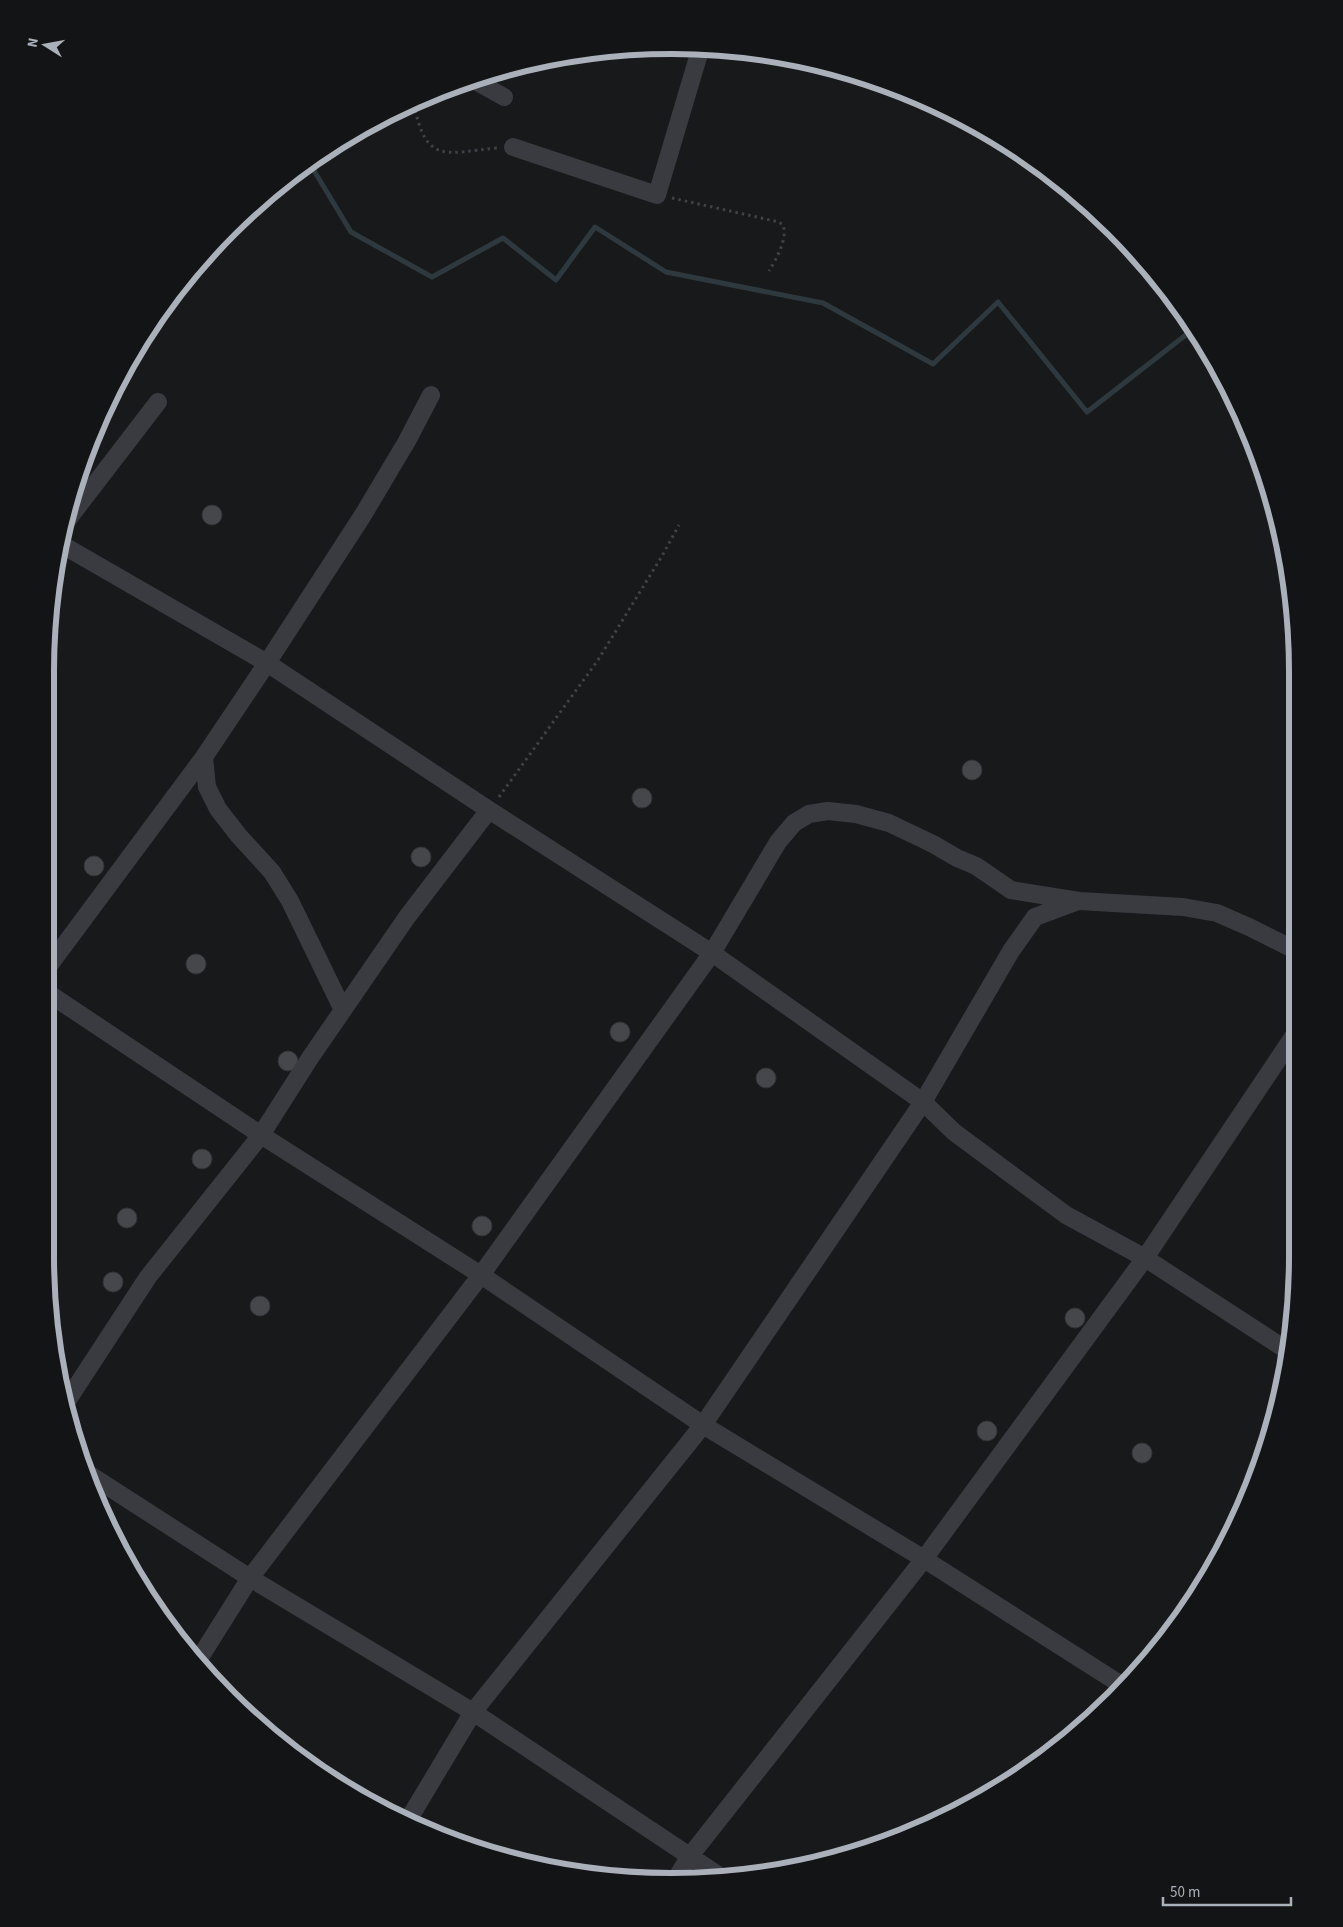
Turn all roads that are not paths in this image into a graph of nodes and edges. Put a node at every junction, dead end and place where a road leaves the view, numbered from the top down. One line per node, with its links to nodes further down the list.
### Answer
1 (698, 55): 4 (street)
2 (479, 85): 3 (street)
3 (504, 97)
4 (513, 147)
5 (431, 395): 9 (street)
6 (158, 402): 7 (street)
7 (76, 509)
8 (67, 548): 9 (street)
9 (267, 663): 10 (street); 11 (street)
10 (204, 757): 15 (street); 17 (street)
11 (490, 810): 14 (street); 17 (street)
12 (1079, 901): 13 (street); 14 (street); 19 (street)
13 (1289, 947)
14 (712, 953): 19 (street); 22 (street)
15 (54, 959)
16 (54, 996): 20 (street)
17 (343, 1010): 20 (street)
18 (1289, 1043): 21 (street)
19 (923, 1102): 21 (street); 25 (street)
20 (261, 1135): 22 (street); 24 (street)
21 (1145, 1258): 23 (street); 27 (street)
22 (481, 1275): 25 (street); 28 (street)
23 (1282, 1347)
24 (71, 1396)
25 (704, 1424): 27 (street); 31 (street)
26 (96, 1479): 28 (street)
27 (924, 1558): 30 (street); 33 (street)
28 (250, 1578): 29 (street); 31 (street)
29 (201, 1655)
30 (1117, 1682)
31 (472, 1712): 32 (street); 33 (street)
32 (411, 1816)
33 (690, 1856): 34 (street); 35 (street)
34 (713, 1872)
35 (680, 1873)

